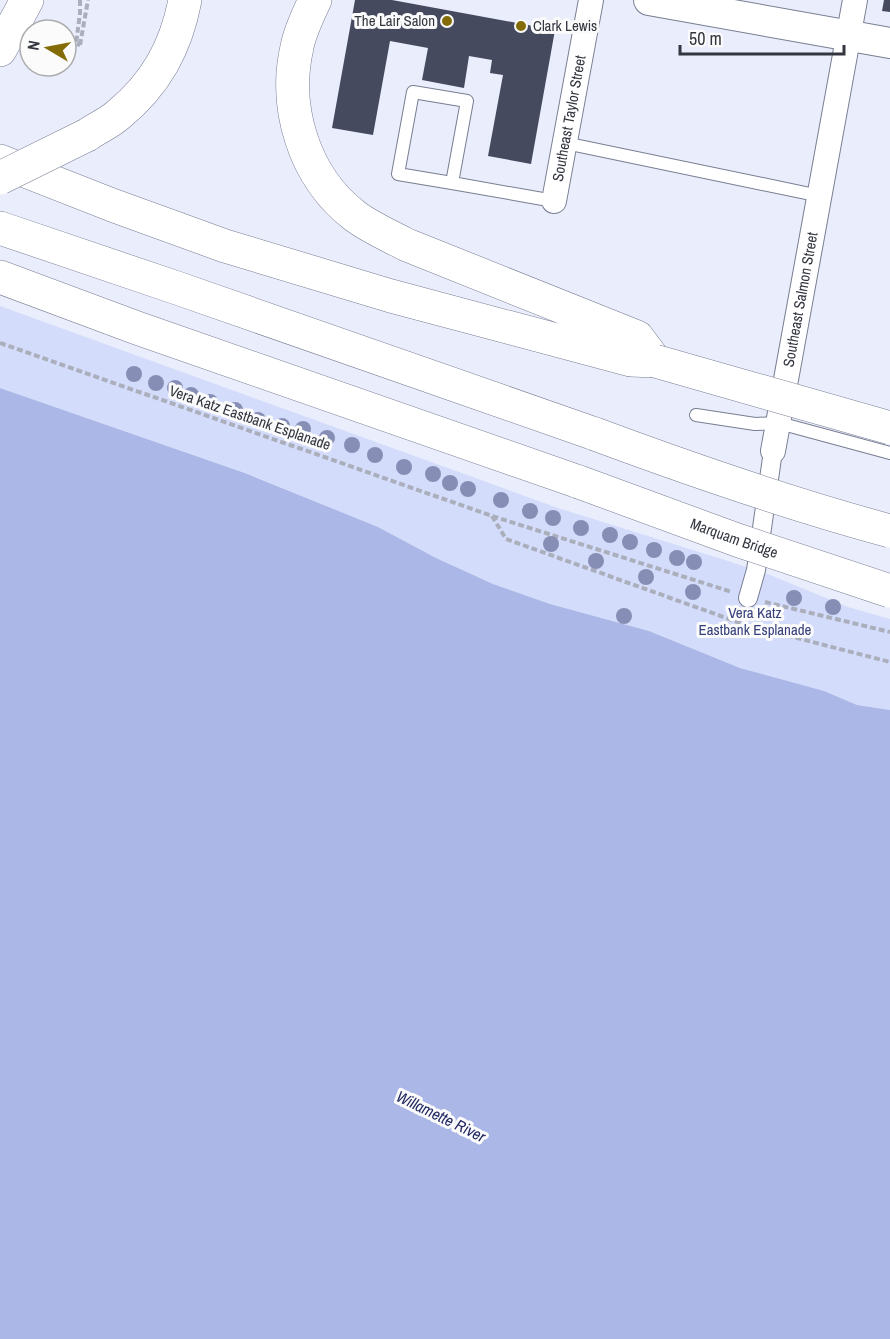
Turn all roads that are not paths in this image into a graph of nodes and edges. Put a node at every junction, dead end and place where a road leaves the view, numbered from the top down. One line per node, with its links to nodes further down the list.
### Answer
1 (27, 0): 9 (main road)
2 (185, 0): 12 (main road, bridge)
3 (315, 0): 18 (main road)
4 (591, 0): 10 (street, Southeast Taylor Street)
5 (649, 0): 7 (street)
6 (855, 0): 7 (street, Southeast Salmon Street)
7 (849, 36): 8 (street); 14 (street, Southeast Salmon Street)
8 (890, 43)
9 (0, 50)
10 (565, 143): 14 (lane); 15 (street, Southeast Taylor Street)
11 (0, 161): 18 (main road)
12 (0, 178)
13 (452, 183): 13 (lane); 15 (lane)
14 (820, 196): 20 (street, Southeast Salmon Street)
15 (554, 201)
16 (0, 228): 24 (main road, bridge)
17 (0, 277): 25 (main road, Marquam Bridge, bridge)
18 (641, 352): 21 (main road, bridge)
19 (696, 415): 20 (lane)
20 (778, 423): 22 (street, Southeast Salmon Street); 23 (lane)
21 (890, 428)
22 (773, 451): 26 (street, Southeast Salmon Street)
23 (890, 453)
24 (890, 531)
25 (890, 591)
26 (748, 598)

